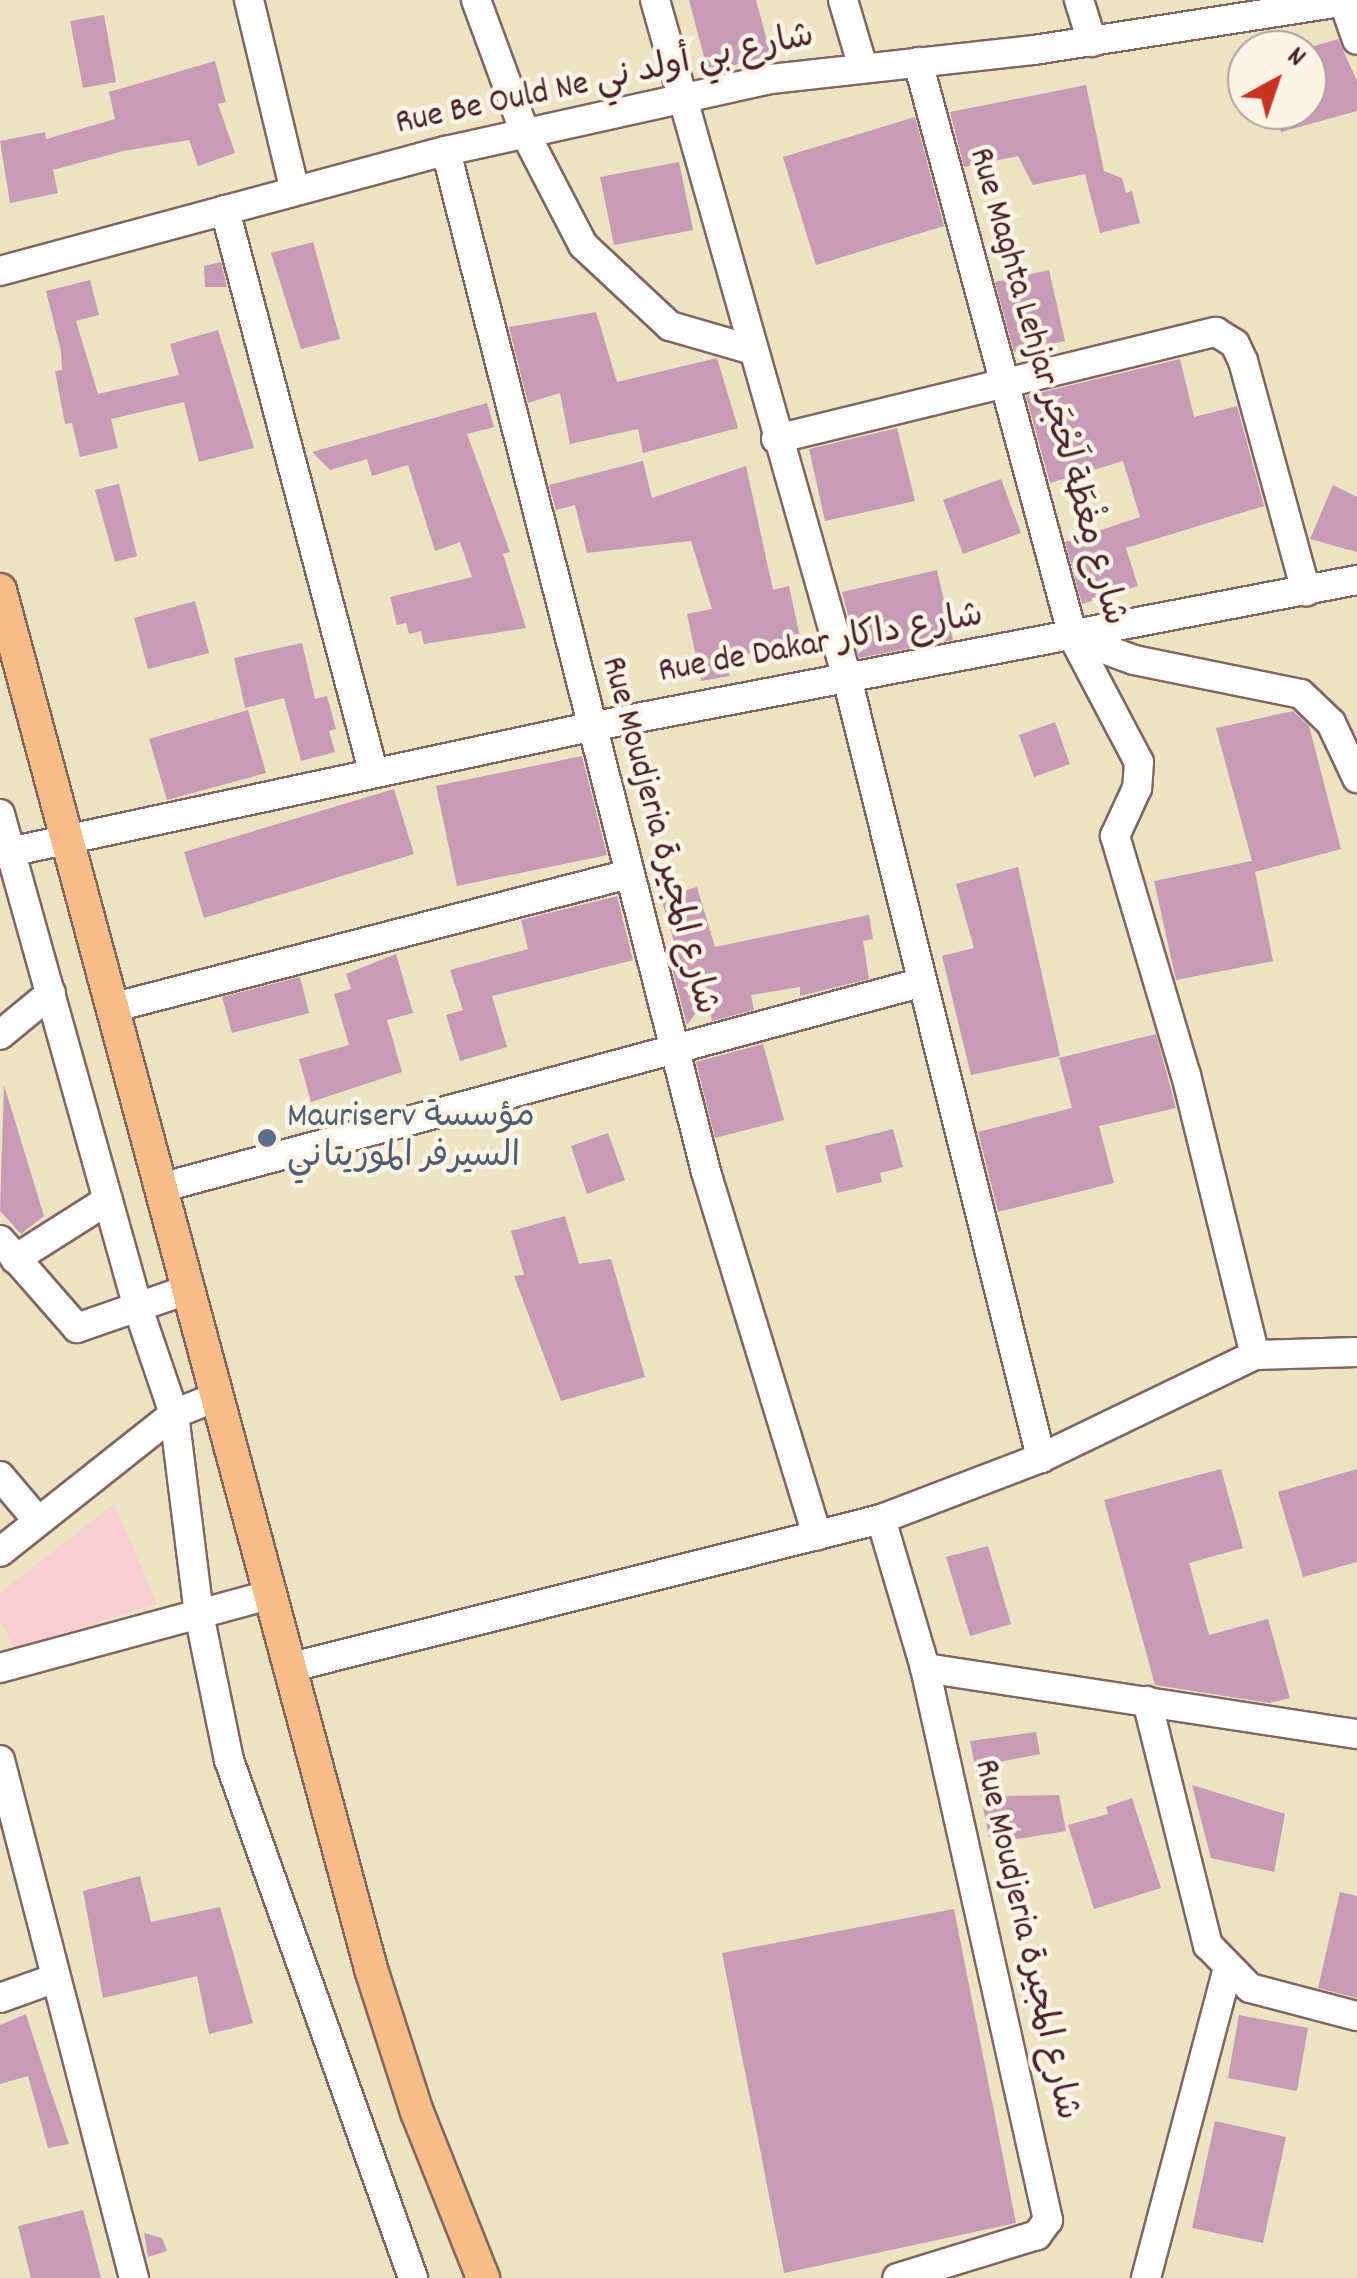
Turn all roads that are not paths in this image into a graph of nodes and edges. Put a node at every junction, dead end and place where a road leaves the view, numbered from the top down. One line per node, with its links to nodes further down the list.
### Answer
1 (250, 0): 14 (street)
2 (476, 0): 12 (street)
3 (655, 0): 11 (street)
4 (843, 0): 10 (street)
5 (1079, 0): 8 (street)
6 (1347, 1): 7 (street); 8 (street, Rue Be Ould Ne شارع بي أولد ني)
7 (1357, 40)
8 (1092, 42): 9 (street, Rue Be Ould Ne شارع بي أولد ني)
9 (918, 62): 10 (street, Rue Be Ould Ne شارع بي أولد ني); 18 (street, Rue Maghta Lehjar شارع مِغْطَة لَحْجَر)
10 (862, 64): 11 (street, Rue Be Ould Ne شارع بي أولد ني)
11 (685, 96): 12 (street, Rue Be Ould Ne شارع بي أولد ني); 17 (street)
12 (525, 133): 13 (street, Rue Be Ould Ne شارع بي أولد ني); 17 (street)
13 (446, 150): 14 (street, Rue Be Ould Ne شارع بي أولد ني); 26 (street, Rue Moudjeria شارع المجيرة)
14 (296, 191): 15 (street, Rue Be Ould Ne شارع بي أولد ني)
15 (225, 210): 16 (street, Rue Be Ould Ne شارع بي أولد ني); 27 (street)
16 (0, 271)
17 (749, 349): 19 (street)
18 (1004, 387): 19 (street); 22 (street); 24 (street, Rue Maghta Lehjar شارع مِغْطَة لَحْجَر)
19 (776, 438): 25 (street)
20 (1357, 580): 22 (street, Rue de Dakar شارع داكار)
21 (0, 590): 23 (main road)
22 (1306, 592): 24 (street, Rue de Dakar شارع داكار)
23 (6, 638): 30 (main road)
24 (1073, 638): 25 (street, Rue de Dakar شارع داكار); 28 (street); 44 (street, Rue Maghta Lehjar شارع مِغْطَة لَحْجَر)
25 (847, 678): 26 (street, Rue de Dakar شارع داكار); 33 (street)
26 (590, 727): 27 (street, Rue de Dakar شارع داكار); 32 (street, Rue Moudjeria شارع المجيرة)
27 (374, 771): 30 (street, Rue de Dakar شارع داكار)
28 (1357, 778)
29 (0, 814): 31 (street)
30 (66, 842): 31 (street, Rue de Dakar شارع داكار); 35 (main road)
31 (6, 853): 34 (street)
32 (629, 874): 35 (street); 37 (street, Rue Moudjeria شارع المجيرة)
33 (920, 983): 37 (street); 47 (street)
34 (52, 993): 36 (street); 39 (street)
35 (115, 1007): 38 (main road)
36 (0, 1035)
37 (674, 1046): 38 (street); 51 (street, Rue Moudjeria شارع المجيرة)
38 (160, 1188): 41 (main road)
39 (108, 1200): 40 (street); 42 (street)
40 (8, 1250): 42 (street)
41 (187, 1290): 42 (street); 45 (main road)
42 (138, 1308): 46 (street)
43 (1357, 1352): 44 (street)
44 (1255, 1356): 47 (street)
45 (216, 1397): 46 (street); 53 (main road)
46 (174, 1414): 50 (street); 54 (street)
47 (1041, 1458): 49 (street)
48 (0, 1476): 50 (street)
49 (881, 1519): 51 (street); 57 (street, Rue Moudjeria شارع المجيرة)
50 (38, 1521): 52 (street)
51 (818, 1535): 56 (street)
52 (0, 1552)
53 (269, 1595): 54 (street); 56 (main road)
54 (199, 1614): 55 (street); 66 (street)
55 (0, 1668)
56 (288, 1668): 67 (main road)
57 (925, 1668): 58 (street); 68 (street, Rue Moudjeria شارع المجيرة)
58 (1147, 1701): 59 (street); 61 (street)
59 (1357, 1734)
60 (0, 1760): 62 (street)
61 (1227, 1972): 64 (street); 69 (street)
62 (56, 1978): 63 (street); 65 (street)
63 (0, 1998)
64 (1357, 2016)
65 (134, 2278)
66 (413, 2278)
67 (483, 2278)
68 (897, 2278)
69 (1146, 2278)

